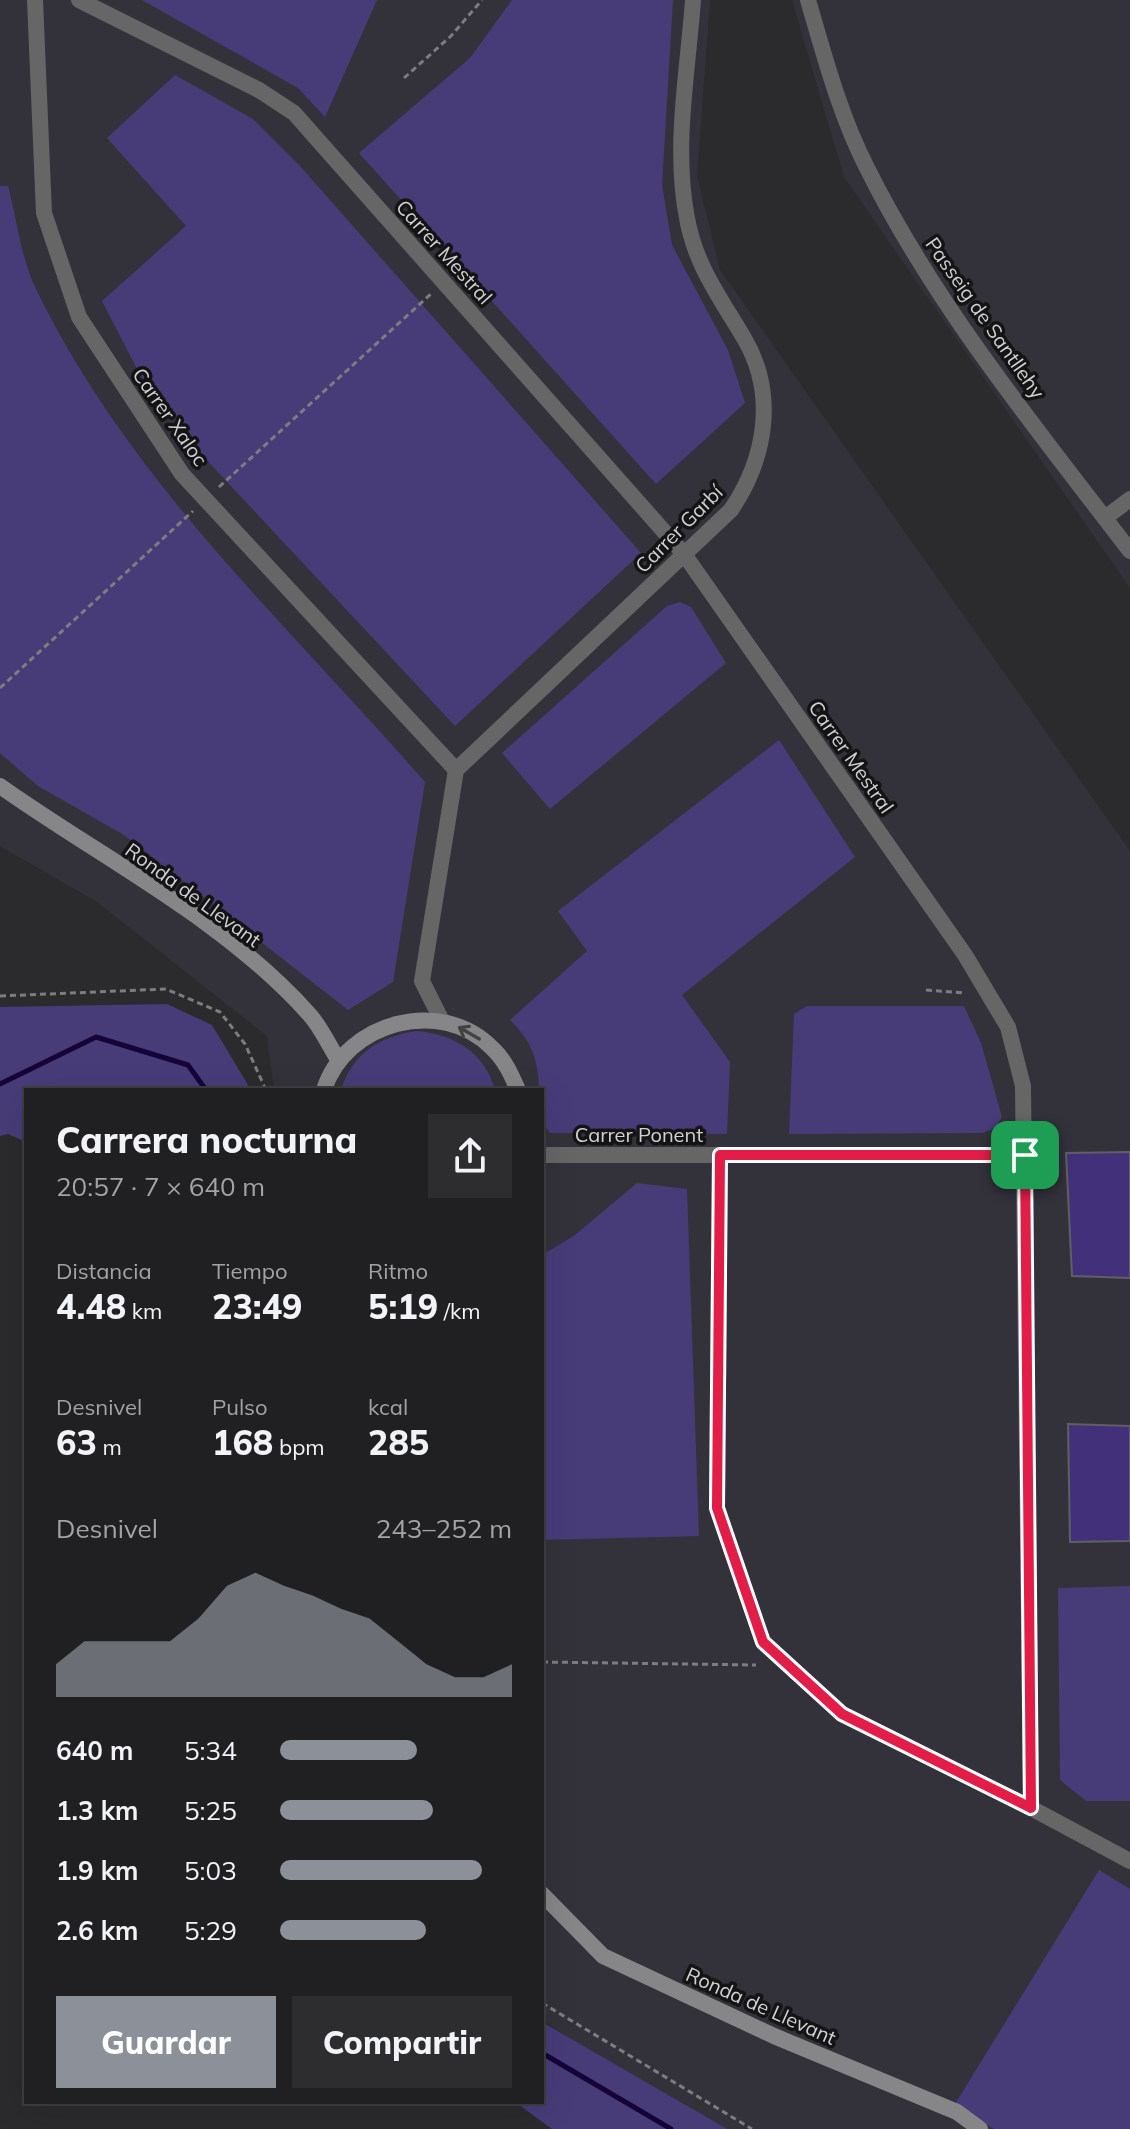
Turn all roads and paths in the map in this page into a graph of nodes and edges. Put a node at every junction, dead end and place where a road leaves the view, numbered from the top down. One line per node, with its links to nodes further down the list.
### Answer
1 (35, 0): 8 (street, Carrer Xaloc)
2 (79, 0): 7 (street, Carrer Mestral)
3 (482, 0): 6 (path)
4 (693, 0): 12 (street, Carrer Garbí)
5 (808, 0): 10 (street, Passeig de Santllehy)
6 (404, 78)
7 (444, 282): 8 (path); 12 (street, Carrer Mestral)
8 (206, 499): 13 (path); 14 (street, Carrer Xaloc)
9 (1130, 499): 10 (street)
10 (1105, 518): 11 (street, Passeig de Santllehy)
11 (1130, 551)
12 (684, 554): 14 (street, Carrer Garbí); 26 (street, Carrer Mestral)
13 (0, 688)
14 (456, 770): 19 (street)
15 (0, 786): 20 (main road, Ronda de Llevant)
16 (926, 990): 17 (path)
17 (965, 993)
18 (0, 996): 21 (path)
19 (442, 1021): 20 (main road); 23 (main road, one-way to 19)
20 (339, 1061): 22 (main road)
21 (265, 1088)
22 (325, 1088)
23 (517, 1088)
24 (544, 1155): 25 (street, Carrer Ponent)
25 (720, 1155): 26 (street, Carrer Ponent); 29 (street)
26 (1025, 1155): 29 (street, Carrer Mestral)
27 (544, 1662): 28 (path)
28 (756, 1665)
29 (1031, 1808): 30 (street)
30 (1130, 1861)
31 (544, 1896): 34 (main road, Ronda de Llevant)
32 (544, 2004): 33 (path)
33 (752, 2129)
34 (980, 2129)

